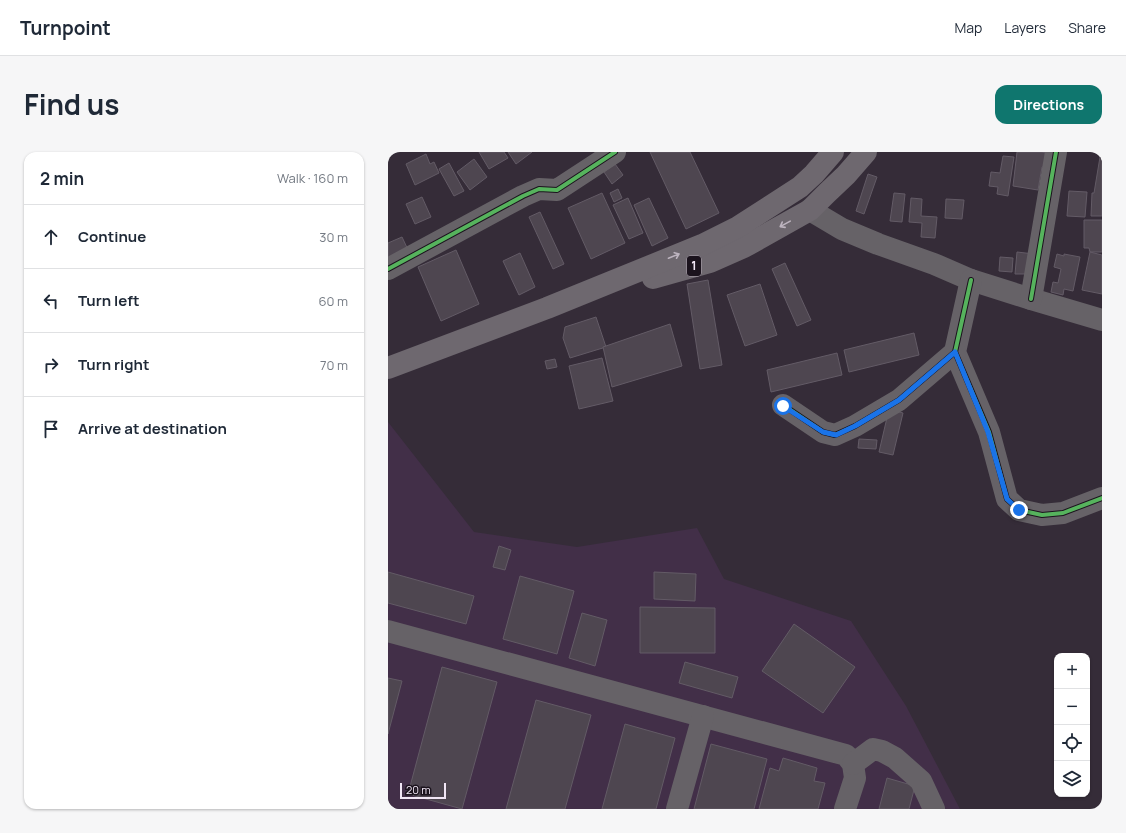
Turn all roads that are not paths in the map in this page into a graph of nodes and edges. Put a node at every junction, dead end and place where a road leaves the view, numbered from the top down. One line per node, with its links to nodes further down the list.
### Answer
1 (615, 152): 6 (street)
2 (866, 152): 5 (highway, 1)
3 (1056, 152): 8 (street)
4 (830, 155): 9 (highway, 1, one-way to 4)
5 (810, 210): 7 (street); 9 (highway, 1, one-way to 9)
6 (388, 269)
7 (971, 280): 8 (street); 11 (street)
8 (1031, 299): 10 (street)
9 (547, 308): 12 (highway, 1)
10 (1102, 320)
11 (955, 352): 13 (street); 14 (street)
12 (388, 368)
13 (783, 406)
14 (1102, 498)
15 (388, 631): 16 (street)
16 (703, 716): 17 (street); 18 (street)
17 (854, 764): 19 (street); 20 (street)
18 (677, 809)
19 (845, 809)
20 (934, 809)

